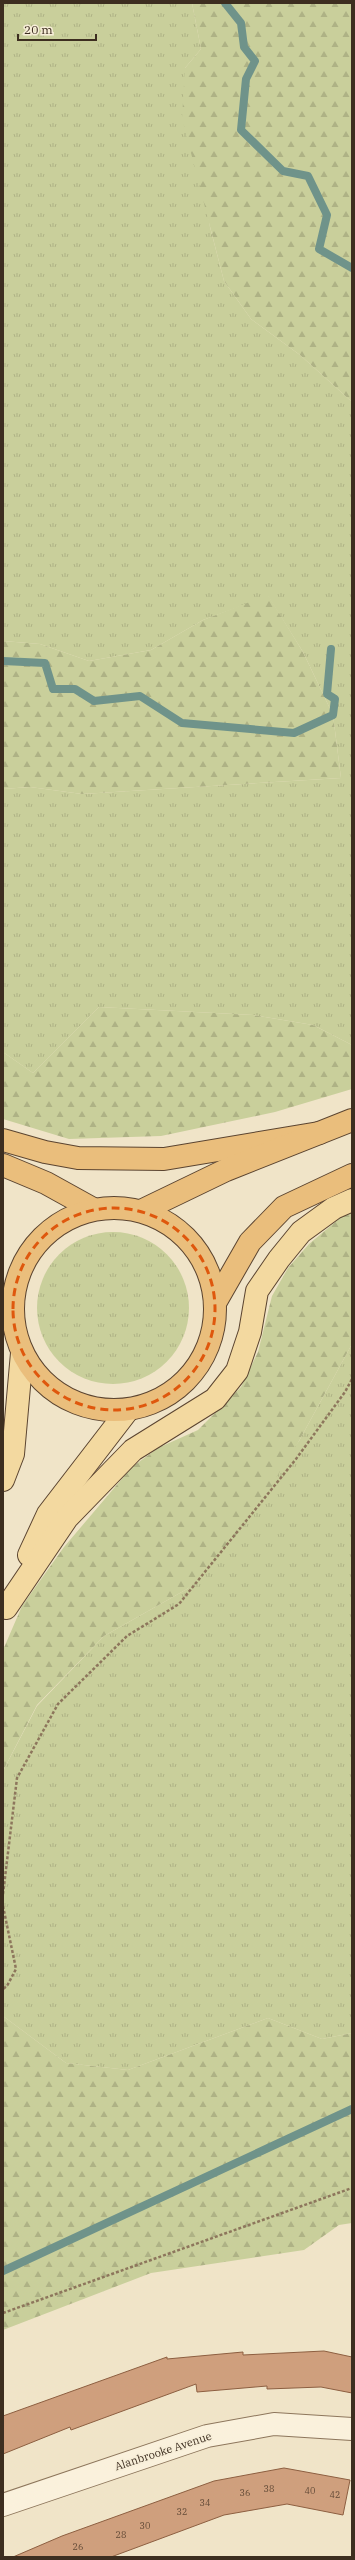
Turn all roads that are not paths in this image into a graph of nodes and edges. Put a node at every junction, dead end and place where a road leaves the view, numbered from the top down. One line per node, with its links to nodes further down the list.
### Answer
1 (352, 1120): 2 (highway)
2 (319, 1133): 3 (highway); 8 (highway)
3 (3, 1140)
4 (3, 1165): 7 (highway)
5 (352, 1175): 10 (highway)
6 (352, 1200): 14 (main road)
7 (93, 1209): 8 (highway); 9 (highway)
8 (141, 1211): 10 (highway)
9 (8, 1301): 11 (highway)
10 (215, 1303): 12 (highway)
11 (22, 1353): 12 (highway); 13 (main road)
12 (128, 1410): 14 (main road)
13 (3, 1480)
14 (4, 1610)
15 (352, 2429): 16 (street, Alanbrooke Avenue)
16 (3, 2505)

